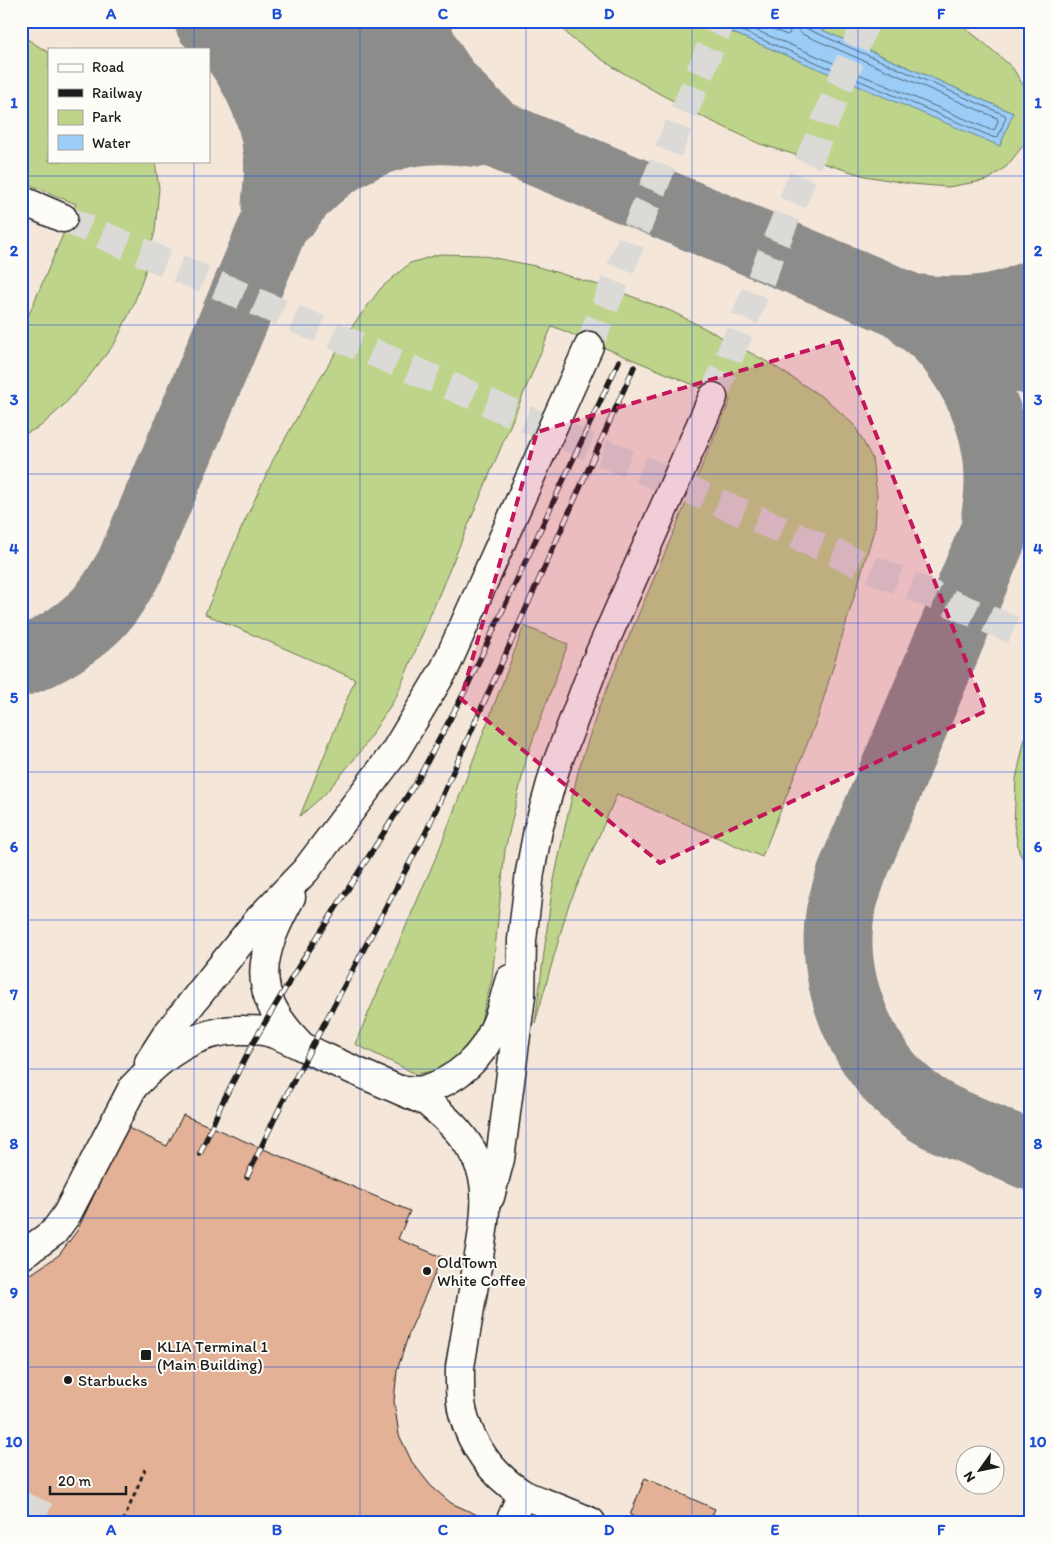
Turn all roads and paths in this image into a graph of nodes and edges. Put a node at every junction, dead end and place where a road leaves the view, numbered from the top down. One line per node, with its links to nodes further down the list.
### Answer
1 (21, 200): 2 (street)
2 (63, 218)
3 (589, 346): 5 (street)
4 (713, 397): 6 (street)
5 (306, 870): 7 (street); 8 (street)
6 (522, 940): 9 (street); 10 (street)
7 (303, 1048): 8 (street); 9 (street)
8 (133, 1087): 11 (street)
9 (399, 1090): 10 (street)
10 (485, 1220): 13 (street)
11 (21, 1256)
12 (146, 1468): 14 (path)
13 (522, 1494): 15 (street); 16 (street)
14 (123, 1522)
15 (510, 1522)
16 (591, 1522)

